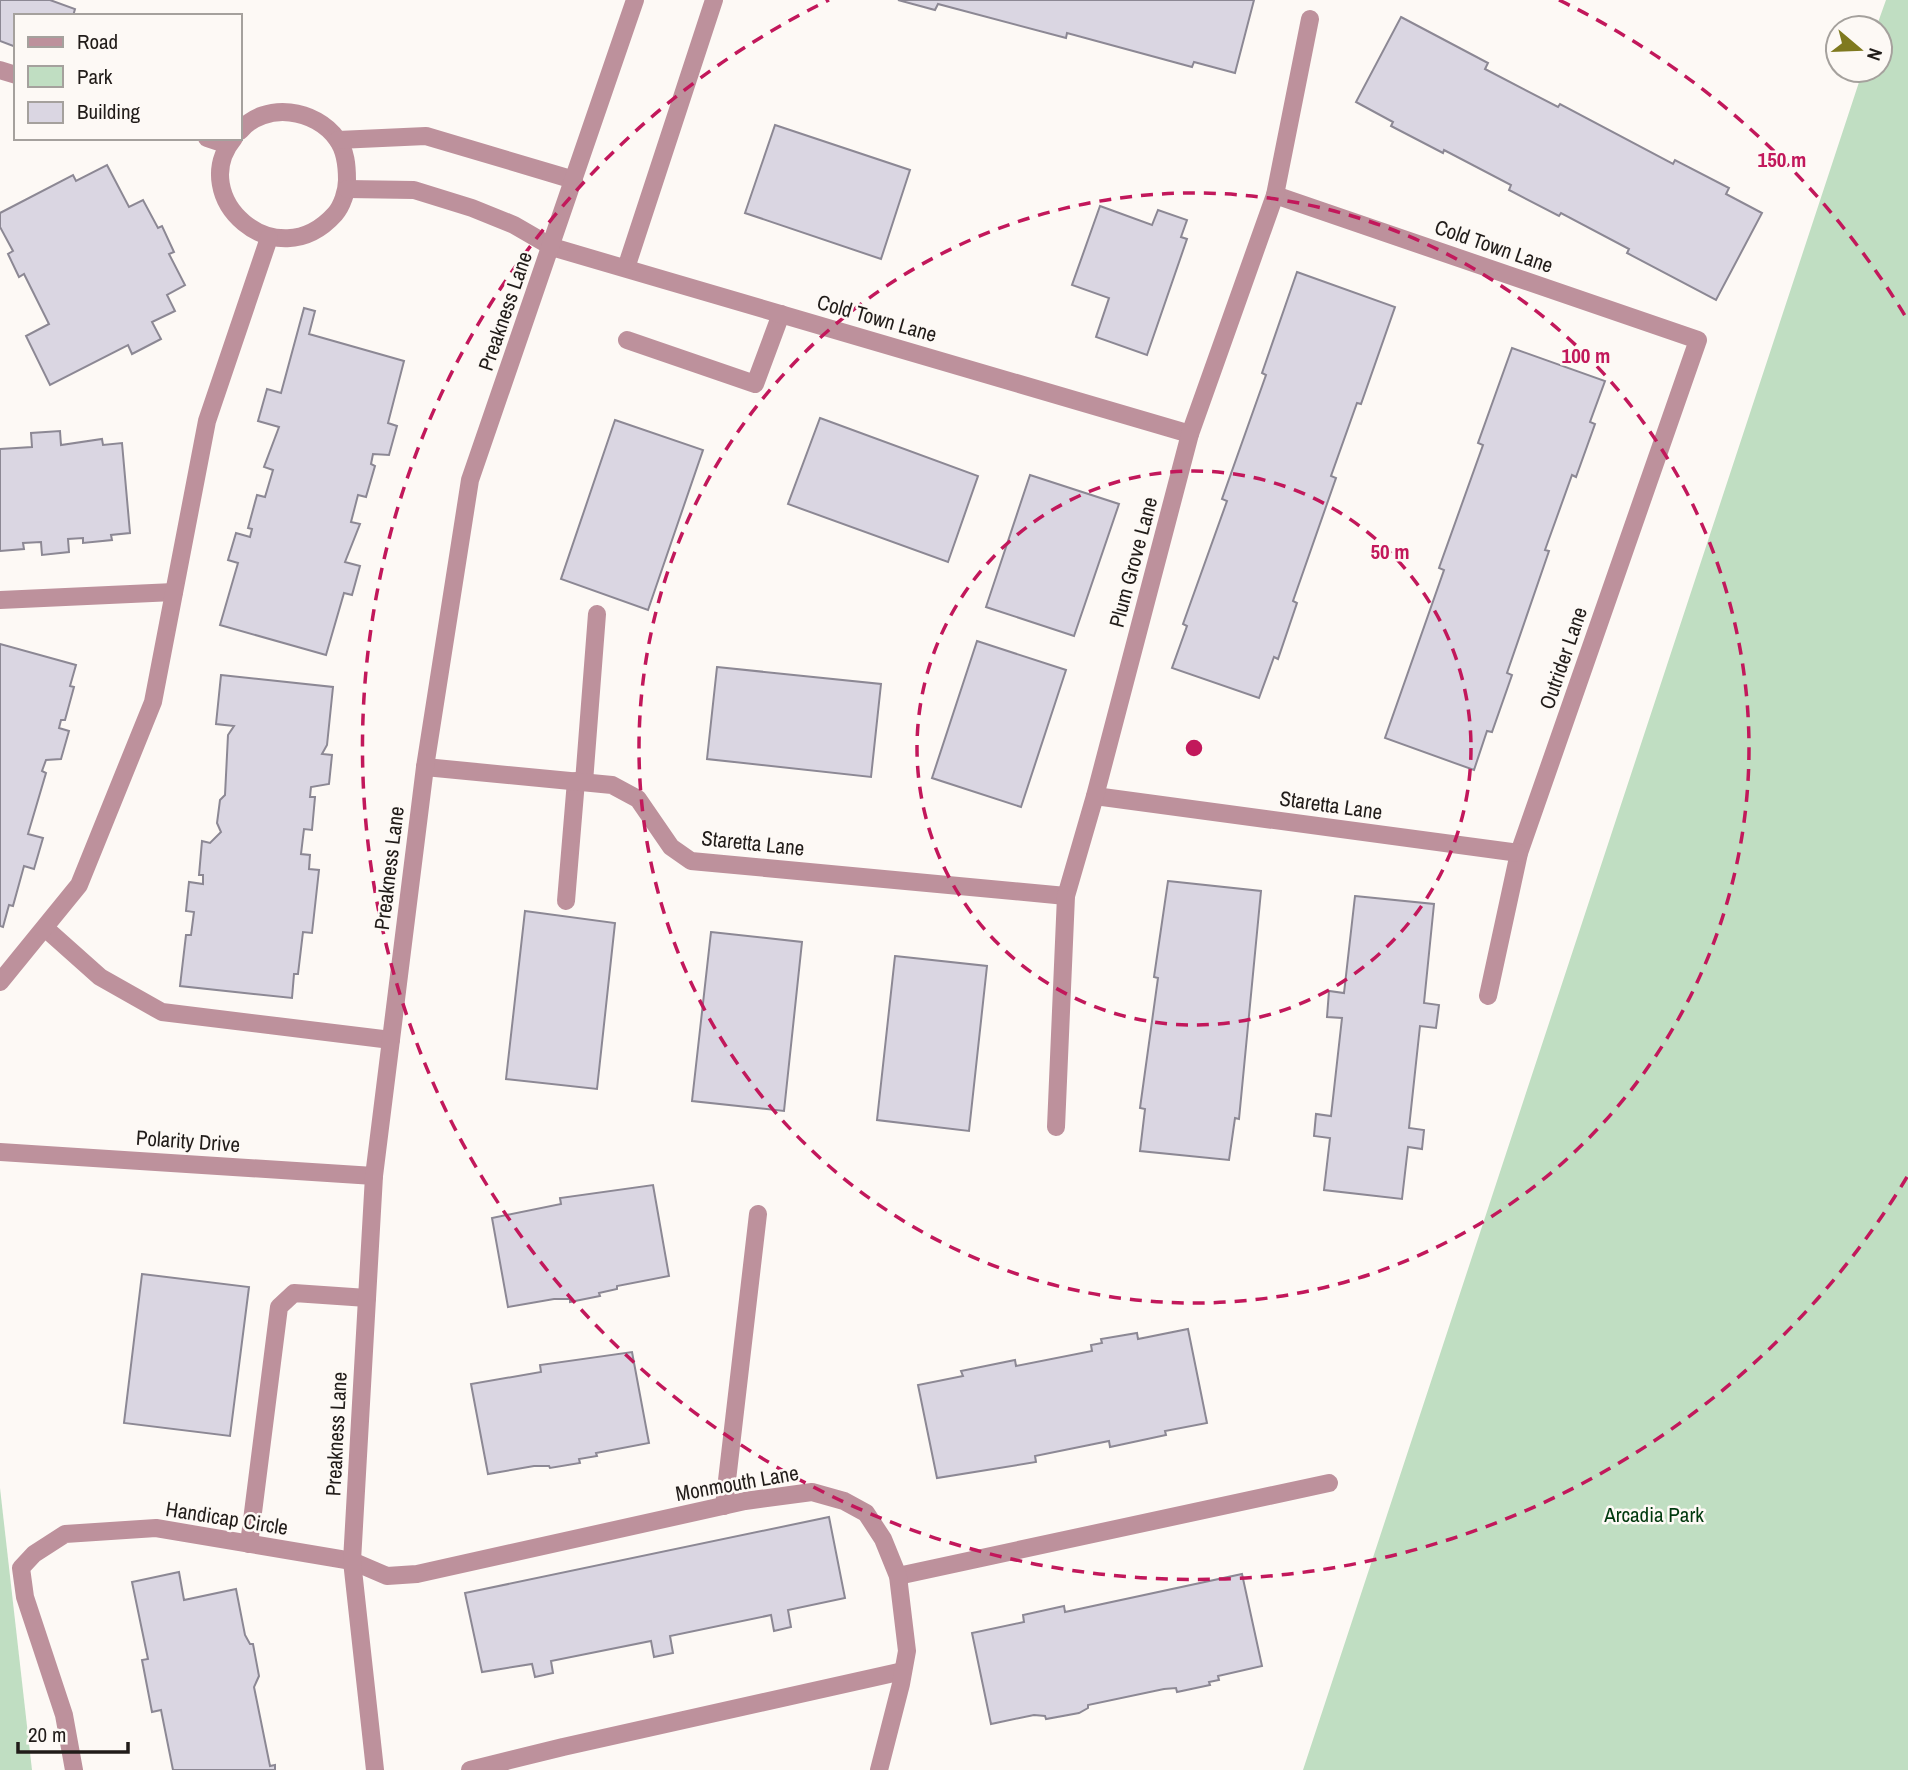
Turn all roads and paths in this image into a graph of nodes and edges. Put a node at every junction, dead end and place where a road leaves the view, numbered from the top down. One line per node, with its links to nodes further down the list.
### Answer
1 (635, 0): 7 (street, Preakness Lane)
2 (714, 0): 12 (street)
3 (1310, 19): 9 (street, Plum Grove Lane)
4 (242, 129): 5 (street)
5 (338, 140): 7 (street); 8 (street)
6 (231, 142): 10 (street)
7 (574, 180): 11 (street, Preakness Lane)
8 (347, 189): 10 (street); 11 (street, Cold Town Lane)
9 (1275, 195): 15 (street, Cold Town Lane); 16 (street, Plum Grove Lane)
10 (269, 238): 17 (street)
11 (552, 247): 12 (street, Cold Town Lane); 20 (street, Preakness Lane)
12 (625, 268): 13 (street, Cold Town Lane)
13 (781, 314): 14 (street); 16 (street, Cold Town Lane)
14 (627, 340)
15 (1698, 340): 23 (street, Outrider Lane)
16 (1190, 434): 22 (street, Plum Grove Lane)
17 (174, 592): 18 (street); 26 (street)
18 (0, 600)
19 (597, 614): 21 (street)
20 (425, 767): 21 (street, Staretta Lane); 29 (street, Preakness Lane)
21 (580, 782): 24 (street, Staretta Lane); 25 (street)
22 (1095, 796): 23 (street, Staretta Lane); 24 (street, Plum Grove Lane)
23 (1519, 853): 28 (street, Outrider Lane)
24 (1066, 896): 30 (street, Plum Grove Lane)
25 (566, 901)
26 (45, 928): 27 (street); 29 (street)
27 (0, 982)
28 (1488, 996)
29 (391, 1040): 32 (street, Preakness Lane)
30 (1056, 1128)
31 (0, 1152): 32 (street, Polarity Drive)
32 (374, 1176): 34 (street, Preakness Lane)
33 (758, 1214): 36 (street)
34 (367, 1298): 37 (street); 38 (street, Preakness Lane)
35 (1329, 1483): 39 (street)
36 (724, 1506): 38 (street, Monmouth Lane); 39 (street, Monmouth Lane)
37 (249, 1544): 38 (street, Handicap Circle); 41 (street, Handicap Circle)
38 (352, 1561): 42 (street, Preakness Lane)
39 (898, 1576): 40 (street, Monmouth Lane)
40 (903, 1671): 43 (street); 44 (street, Monmouth Lane)
41 (74, 1770)
42 (375, 1770)
43 (470, 1770)
44 (879, 1770)

